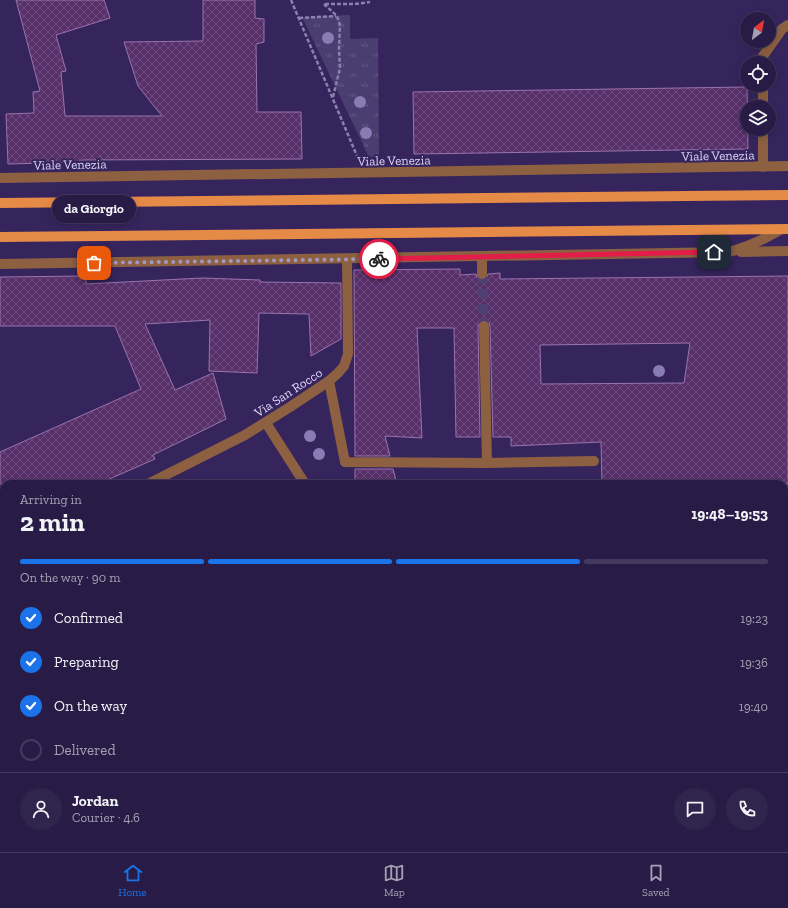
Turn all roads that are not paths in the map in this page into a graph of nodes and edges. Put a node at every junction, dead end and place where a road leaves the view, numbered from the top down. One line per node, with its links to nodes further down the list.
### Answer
1 (788, 25): 2 (street)
2 (763, 56)
3 (763, 136): 5 (street)
4 (788, 166): 5 (street, Viale Venezia)
5 (763, 167): 6 (street, Viale Venezia)
6 (0, 178)
7 (788, 195): 8 (main road)
8 (0, 203)
9 (784, 230): 10 (main road); 11 (street)
10 (0, 237)
11 (729, 252): 12 (street); 13 (street)
12 (788, 252)
13 (482, 257): 14 (street); 16 (street)
14 (347, 259): 15 (street); 18 (street, Via San Rocco)
15 (0, 264)
16 (482, 274)
17 (484, 326): 21 (street)
18 (329, 381): 19 (street, Via San Rocco); 21 (street)
19 (266, 422): 22 (street, Via San Rocco); 23 (street)
20 (594, 461): 21 (street)
21 (487, 463)
22 (156, 480)
23 (302, 480)

